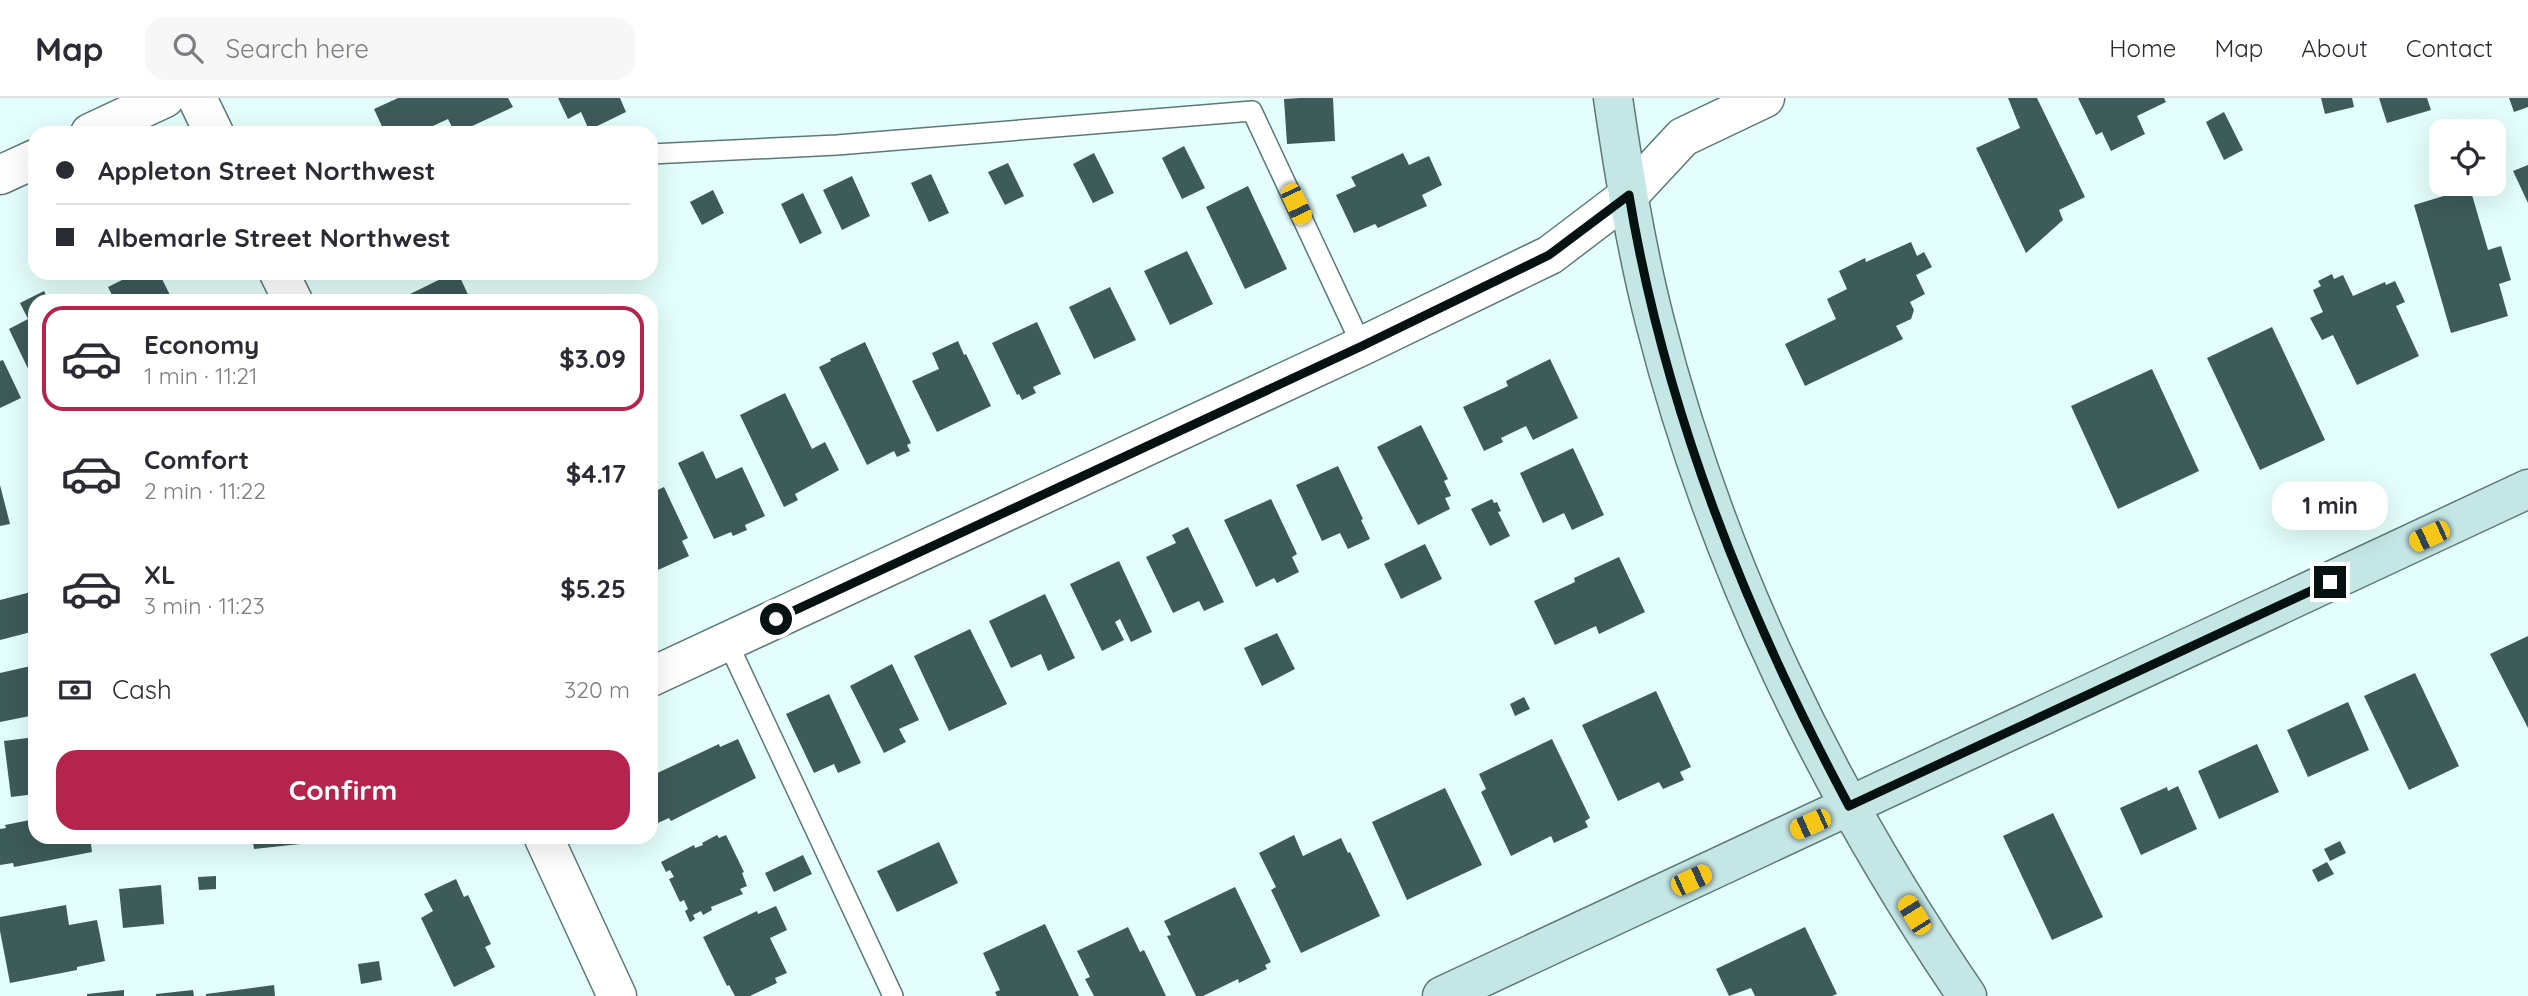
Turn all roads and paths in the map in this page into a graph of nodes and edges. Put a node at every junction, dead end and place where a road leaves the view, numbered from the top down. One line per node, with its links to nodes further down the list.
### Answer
1 (165, 98): 6 (street)
2 (197, 98): 7 (street)
3 (1613, 98): 11 (street)
4 (1765, 98): 11 (street)
5 (1251, 105): 8 (lane); 12 (lane)
6 (105, 126)
7 (211, 126)
8 (658, 154)
9 (28, 162): 10 (street)
10 (0, 175)
11 (1629, 195): 12 (street); 16 (street)
12 (1362, 346): 14 (street)
13 (2528, 489): 16 (street)
14 (727, 641): 15 (street); 19 (lane)
15 (658, 674)
16 (1849, 806): 20 (street); 21 (street)
17 (547, 844): 18 (street)
18 (617, 996)
19 (893, 996)
20 (1442, 996)
21 (1967, 996)

